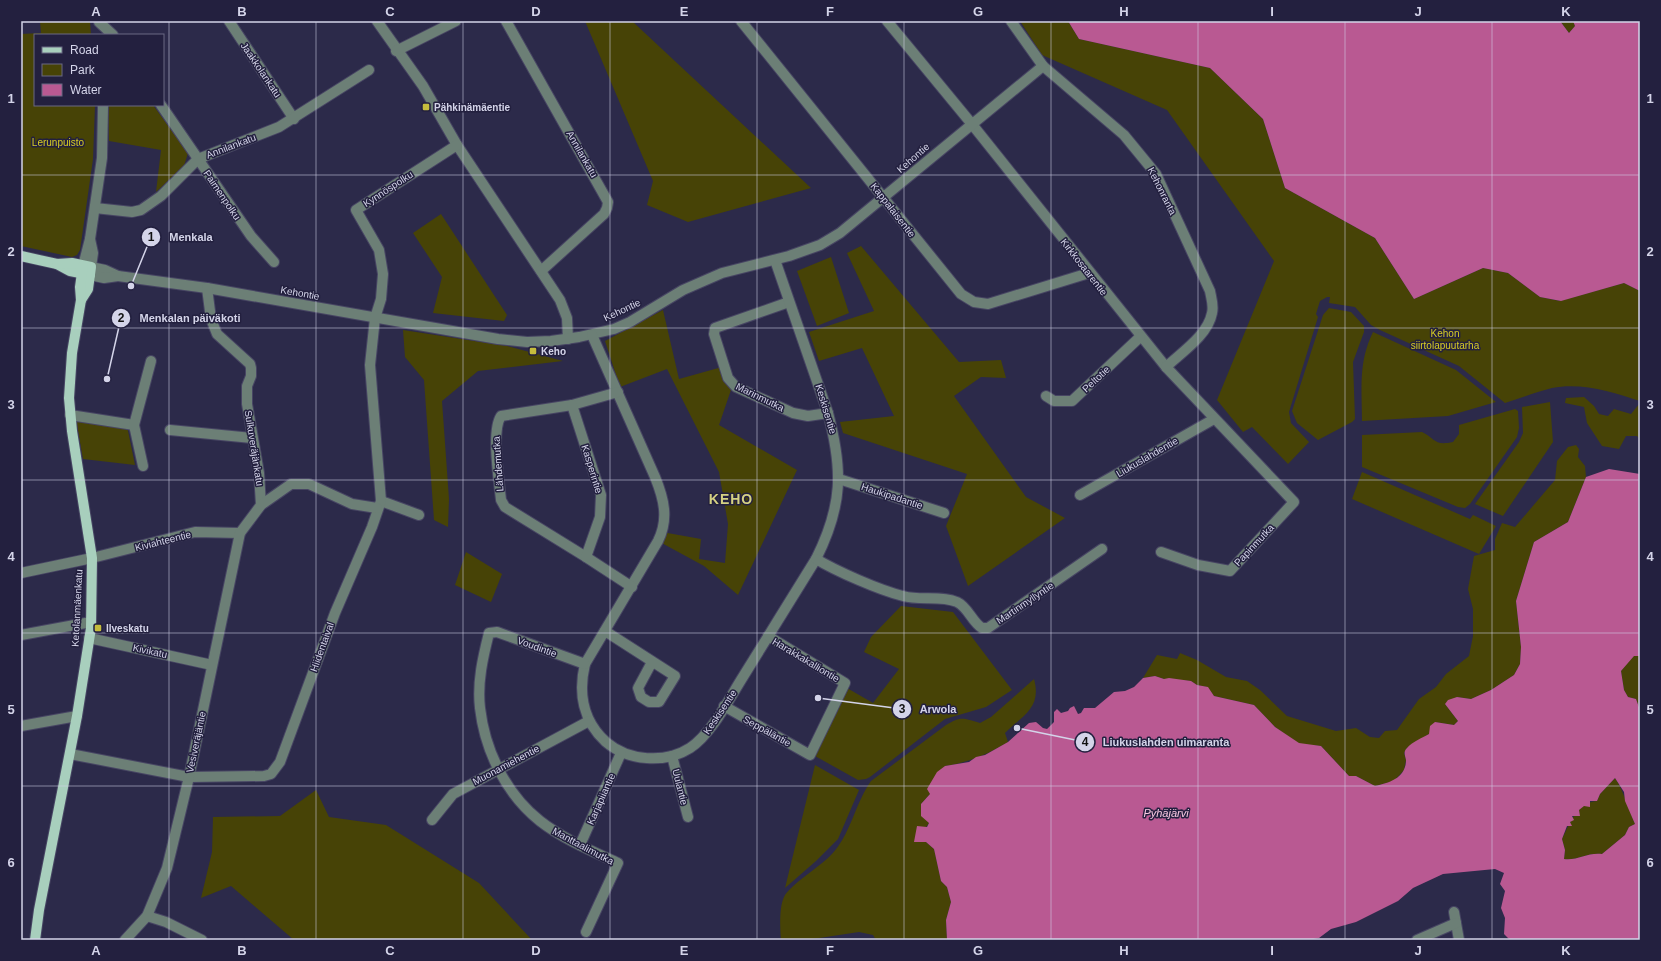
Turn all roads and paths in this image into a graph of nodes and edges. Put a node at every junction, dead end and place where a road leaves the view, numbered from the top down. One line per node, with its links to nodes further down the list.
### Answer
1 (229, 21): 16 (street, Jaakkolankatu)
2 (376, 21): 11 (street)
3 (456, 21): 11 (street)
4 (506, 21): 26 (street, Annilankatu)
5 (741, 21): 20 (street, Kappalaisentie)
6 (887, 21): 17 (street, Kirkkosaarentie)
7 (1011, 21): 12 (street, Kehonranta)
8 (99, 22): 9 (street); 10 (street)
9 (100, 34)
10 (112, 34)
11 (396, 51): 18 (street)
12 (1043, 66): 17 (street, Kehontie); 35 (street, Kehonranta)
13 (369, 70): 16 (street, Annilankatu)
14 (103, 106): 21 (street, Ketolanmäenkatu)
15 (162, 106): 19 (street, Paimenpolku)
16 (294, 119): 19 (street, Annilankatu)
17 (971, 123): 20 (street, Kehontie); 27 (street, Kirkkosaarentie)
18 (458, 145): 26 (street); 30 (street, Kynnöspolku)
19 (198, 159): 21 (street, Annilankatu); 24 (street, Paimenpolku)
20 (884, 198): 23 (street, Kehontie); 27 (street, Kappalaisentie)
21 (95, 208): 25 (street, Ketolanmäenkatu)
22 (21, 256): 25 (main road, Kehontie)
23 (775, 260): 29 (street, Keskisentie); 31 (street, Kehontie)
24 (274, 262)
25 (87, 270): 28 (street, Kehontie); 40 (main road, Ketolanmäenkatu)
26 (540, 271): 33 (street)
27 (1089, 273): 32 (street, Kirkkosaarentie)
28 (207, 288): 30 (street, Kehontie); 44 (street, Sulkuveräjänkatu)
29 (789, 302): 39 (street, Keskisentie); 39 (street, Marinmutka)
30 (375, 318): 33 (street, Kehontie); 50 (street, Hiidentaival)
31 (592, 335): 33 (street, Kehontie); 36 (street, Keskisentie)
32 (1140, 337): 35 (street, Kirkkosaarentie); 37 (street, Peltotie)
33 (568, 339)
34 (151, 361): 42 (street)
35 (1166, 367): 41 (street, Kirkkosaarentie)
36 (618, 392): 38 (street, Lähdemutka); 60 (street, Keskisentie)
37 (1046, 396)
38 (572, 405): 56 (street, Kasperintie); 56 (street, Lähdemutka)
39 (828, 413): 46 (street, Keskisentie)
40 (70, 415): 42 (street); 57 (main road, Ketolanmäenkatu)
41 (1214, 419): 47 (street, Liukuslahdentie); 48 (street, Kirkkosaarentie)
42 (134, 425): 45 (street)
43 (170, 430): 44 (street)
44 (252, 438): 49 (street, Sulkuveräjänkatu)
45 (143, 466)
46 (839, 479): 51 (street, Haukipadantie); 58 (street, Keskisentie)
47 (1080, 495)
48 (1294, 502): 55 (street, Papinmutka)
49 (261, 504): 50 (street); 53 (street)
50 (379, 505): 52 (street); 79 (street, Hiidentaival)
51 (944, 513)
52 (419, 515)
53 (240, 533): 57 (street, Kiviahteentie); 69 (street, Vesiveräjäntie)
54 (1102, 549): 58 (street, Martinmyllyntie)
55 (1162, 552)
56 (586, 557): 60 (street, Lähdemutka)
57 (92, 558): 59 (street, Kiviahteentie); 61 (main road, Ketolanmäenkatu)
58 (816, 559): 65 (street, Keskisentie)
59 (21, 573)
60 (632, 587): 62 (street, Keskisentie)
61 (91, 622): 64 (street); 66 (main road, Ketolanmäenkatu)
62 (604, 631): 67 (street); 68 (street, Keskisentie)
63 (489, 633): 68 (street, Voudintie); 78 (street, Manttaalimutka)
64 (21, 635)
65 (768, 636): 70 (street, Keskisentie); 76 (street, Harakkakalliontie)
66 (89, 638): 69 (street, Kivikatu); 71 (main road, Ketolanmäenkatu)
67 (652, 662)
68 (585, 664): 72 (street, Keskisentie)
69 (212, 665): 79 (street, Vesiveräjäntie)
70 (724, 706): 76 (street, Seppäläntie); 77 (street, Keskisentie)
71 (77, 716): 73 (street); 75 (main road, Ketolanmäenkatu)
72 (589, 721): 74 (street, Keskisentie); 78 (street, Muonamiehentie)
73 (21, 726)
74 (621, 753): 77 (street, Keskisentie); 82 (street, Karjapiiantie)
75 (70, 754): 79 (street, Hiidentaival); 84 (main road, Ketolanmäenkatu)
76 (810, 755)
77 (672, 756): 80 (street, Uulantie)
78 (498, 769): 81 (street, Muonamiehentie); 82 (street, Manttaalimutka)
79 (189, 778): 85 (street, Vesiveräjäntie)
80 (688, 817)
81 (432, 820)
82 (580, 845): 87 (street, Manttaalimutka)
83 (1454, 912): 86 (street)
84 (38, 914): 88 (main road, Ketolanmäenkatu); 89 (main road, Ketolanmäenkatu)
85 (147, 916): 90 (street, Vesiveräjäntie); 91 (street)
86 (1456, 923): 92 (street); 93 (street)
87 (586, 932)
88 (30, 940)
89 (35, 940)
90 (125, 940)
91 (202, 940)
92 (1417, 940)
93 (1459, 940)

